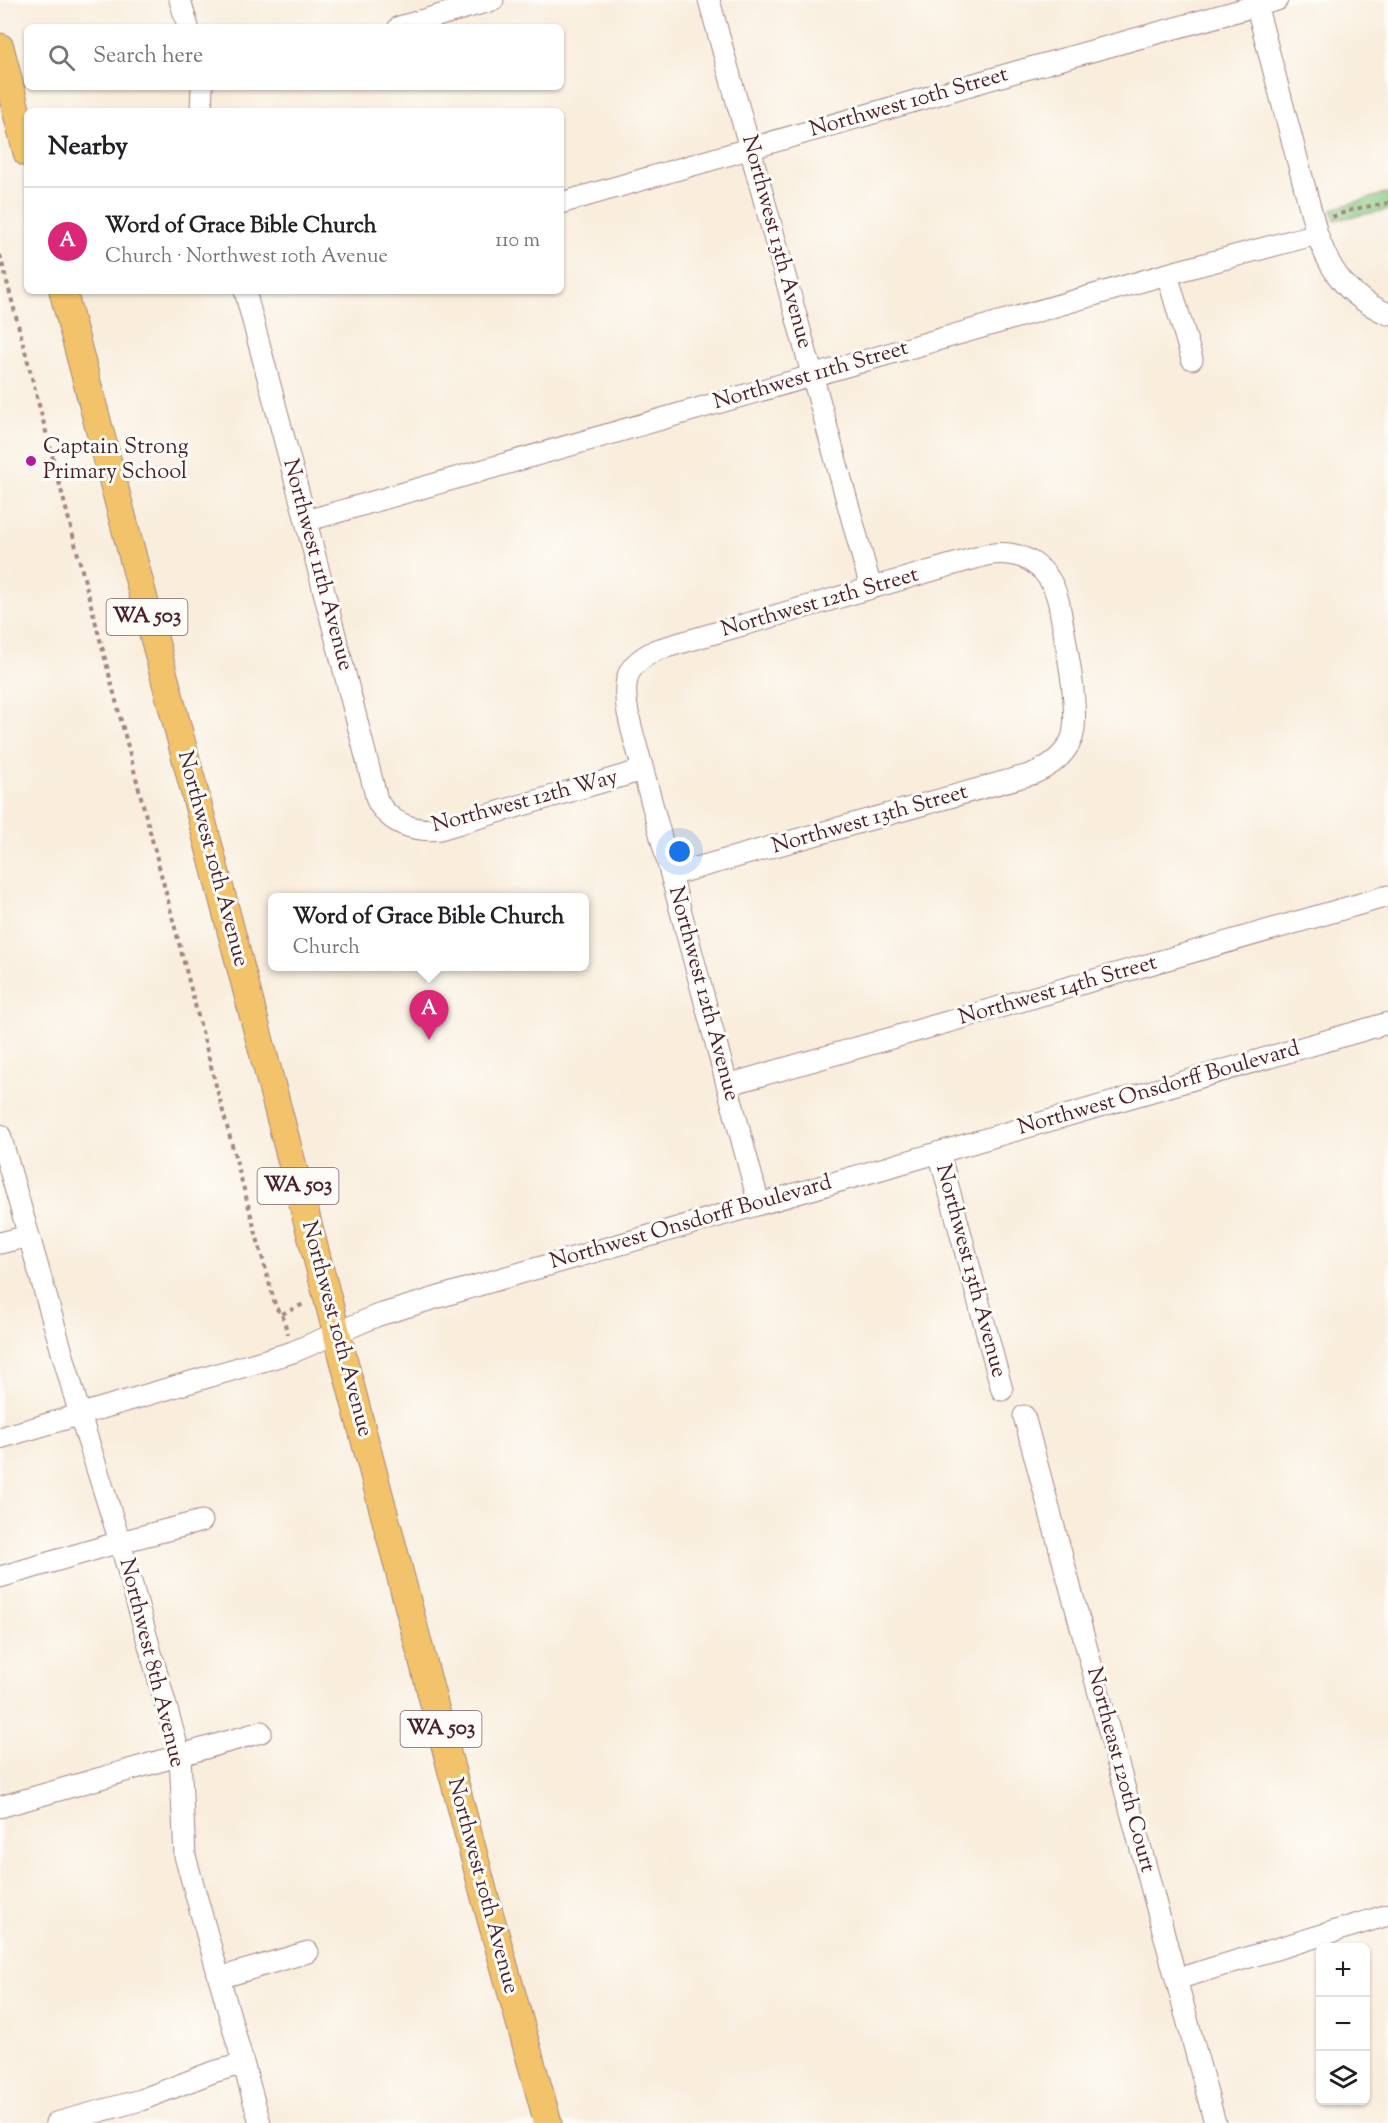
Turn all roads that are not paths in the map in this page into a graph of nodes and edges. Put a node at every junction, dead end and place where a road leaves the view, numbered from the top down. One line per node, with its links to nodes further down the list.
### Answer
1 (180, 0): 5 (street)
2 (493, 0): 6 (street)
3 (709, 0): 11 (street, Northwest 13th Avenue)
4 (1263, 2): 11 (street, Northwest 10th Street); 13 (street)
5 (187, 24)
6 (409, 24)
7 (0, 48): 10 (main road)
8 (202, 90): 9 (street)
9 (201, 108)
10 (24, 141)
11 (750, 148): 12 (street, Northwest 10th Street); 19 (street, Northwest 13th Avenue)
12 (564, 202)
13 (1315, 229): 14 (street, Northwest 11th Street); 17 (street)
14 (1167, 274): 18 (street); 19 (street, Northwest 11th Street)
15 (64, 294): 35 (main road, Northwest 10th Avenue / WA 503)
16 (249, 294): 20 (street, Northwest 11th Avenue)
17 (1388, 314)
18 (1192, 358)
19 (813, 376): 20 (street, Northwest 11th Street); 21 (street, Northwest 13th Avenue)
20 (306, 521): 25 (street, Northwest 11th Avenue)
21 (871, 588): 22 (street, Northwest 12th Street); 23 (street, Northwest 12th Street)
22 (626, 680): 24 (street, Northwest 12th Avenue)
23 (1063, 753): 26 (street, Northwest 13th Street)
24 (643, 770): 25 (street, Northwest 12th Way); 26 (street, Northwest 12th Avenue)
25 (407, 826)
26 (671, 875): 29 (street, Northwest 12th Avenue)
27 (1388, 896): 29 (street, Northwest 14th Street)
28 (1388, 1023): 31 (street, Northwest Onsdorff Boulevard)
29 (727, 1085): 32 (street, Northwest 12th Avenue)
30 (0, 1135): 33 (street, Northwest 8th Avenue)
31 (939, 1152): 32 (street, Northwest Onsdorff Boulevard); 36 (street, Northwest 13th Avenue)
32 (759, 1203): 35 (street, Northwest Onsdorff Boulevard)
33 (29, 1236): 34 (street); 37 (street, Northwest 8th Avenue)
34 (0, 1243)
35 (337, 1333): 37 (street, Northwest Onsdorff Boulevard); 53 (main road, Northwest 10th Avenue / WA 503)
36 (1002, 1390)
37 (80, 1415): 39 (street, Northwest Onsdorff Boulevard); 41 (street, Northwest 8th Avenue)
38 (1024, 1416): 49 (street, Northeast 120th Court)
39 (0, 1438)
40 (202, 1521): 41 (street)
41 (120, 1542): 42 (street); 44 (street, Northwest 8th Avenue)
42 (0, 1577)
43 (261, 1732): 44 (street)
44 (180, 1756): 45 (street); 48 (street, Northwest 8th Avenue)
45 (0, 1807)
46 (1388, 1915): 49 (street)
47 (308, 1952): 48 (street)
48 (219, 1978): 50 (street, Northwest 8th Avenue)
49 (1177, 1980): 54 (street, Northeast 120th Court)
50 (242, 2064): 51 (street); 52 (street, Northwest 8th Avenue)
51 (56, 2123)
52 (261, 2123)
53 (548, 2123)
54 (1215, 2123)

